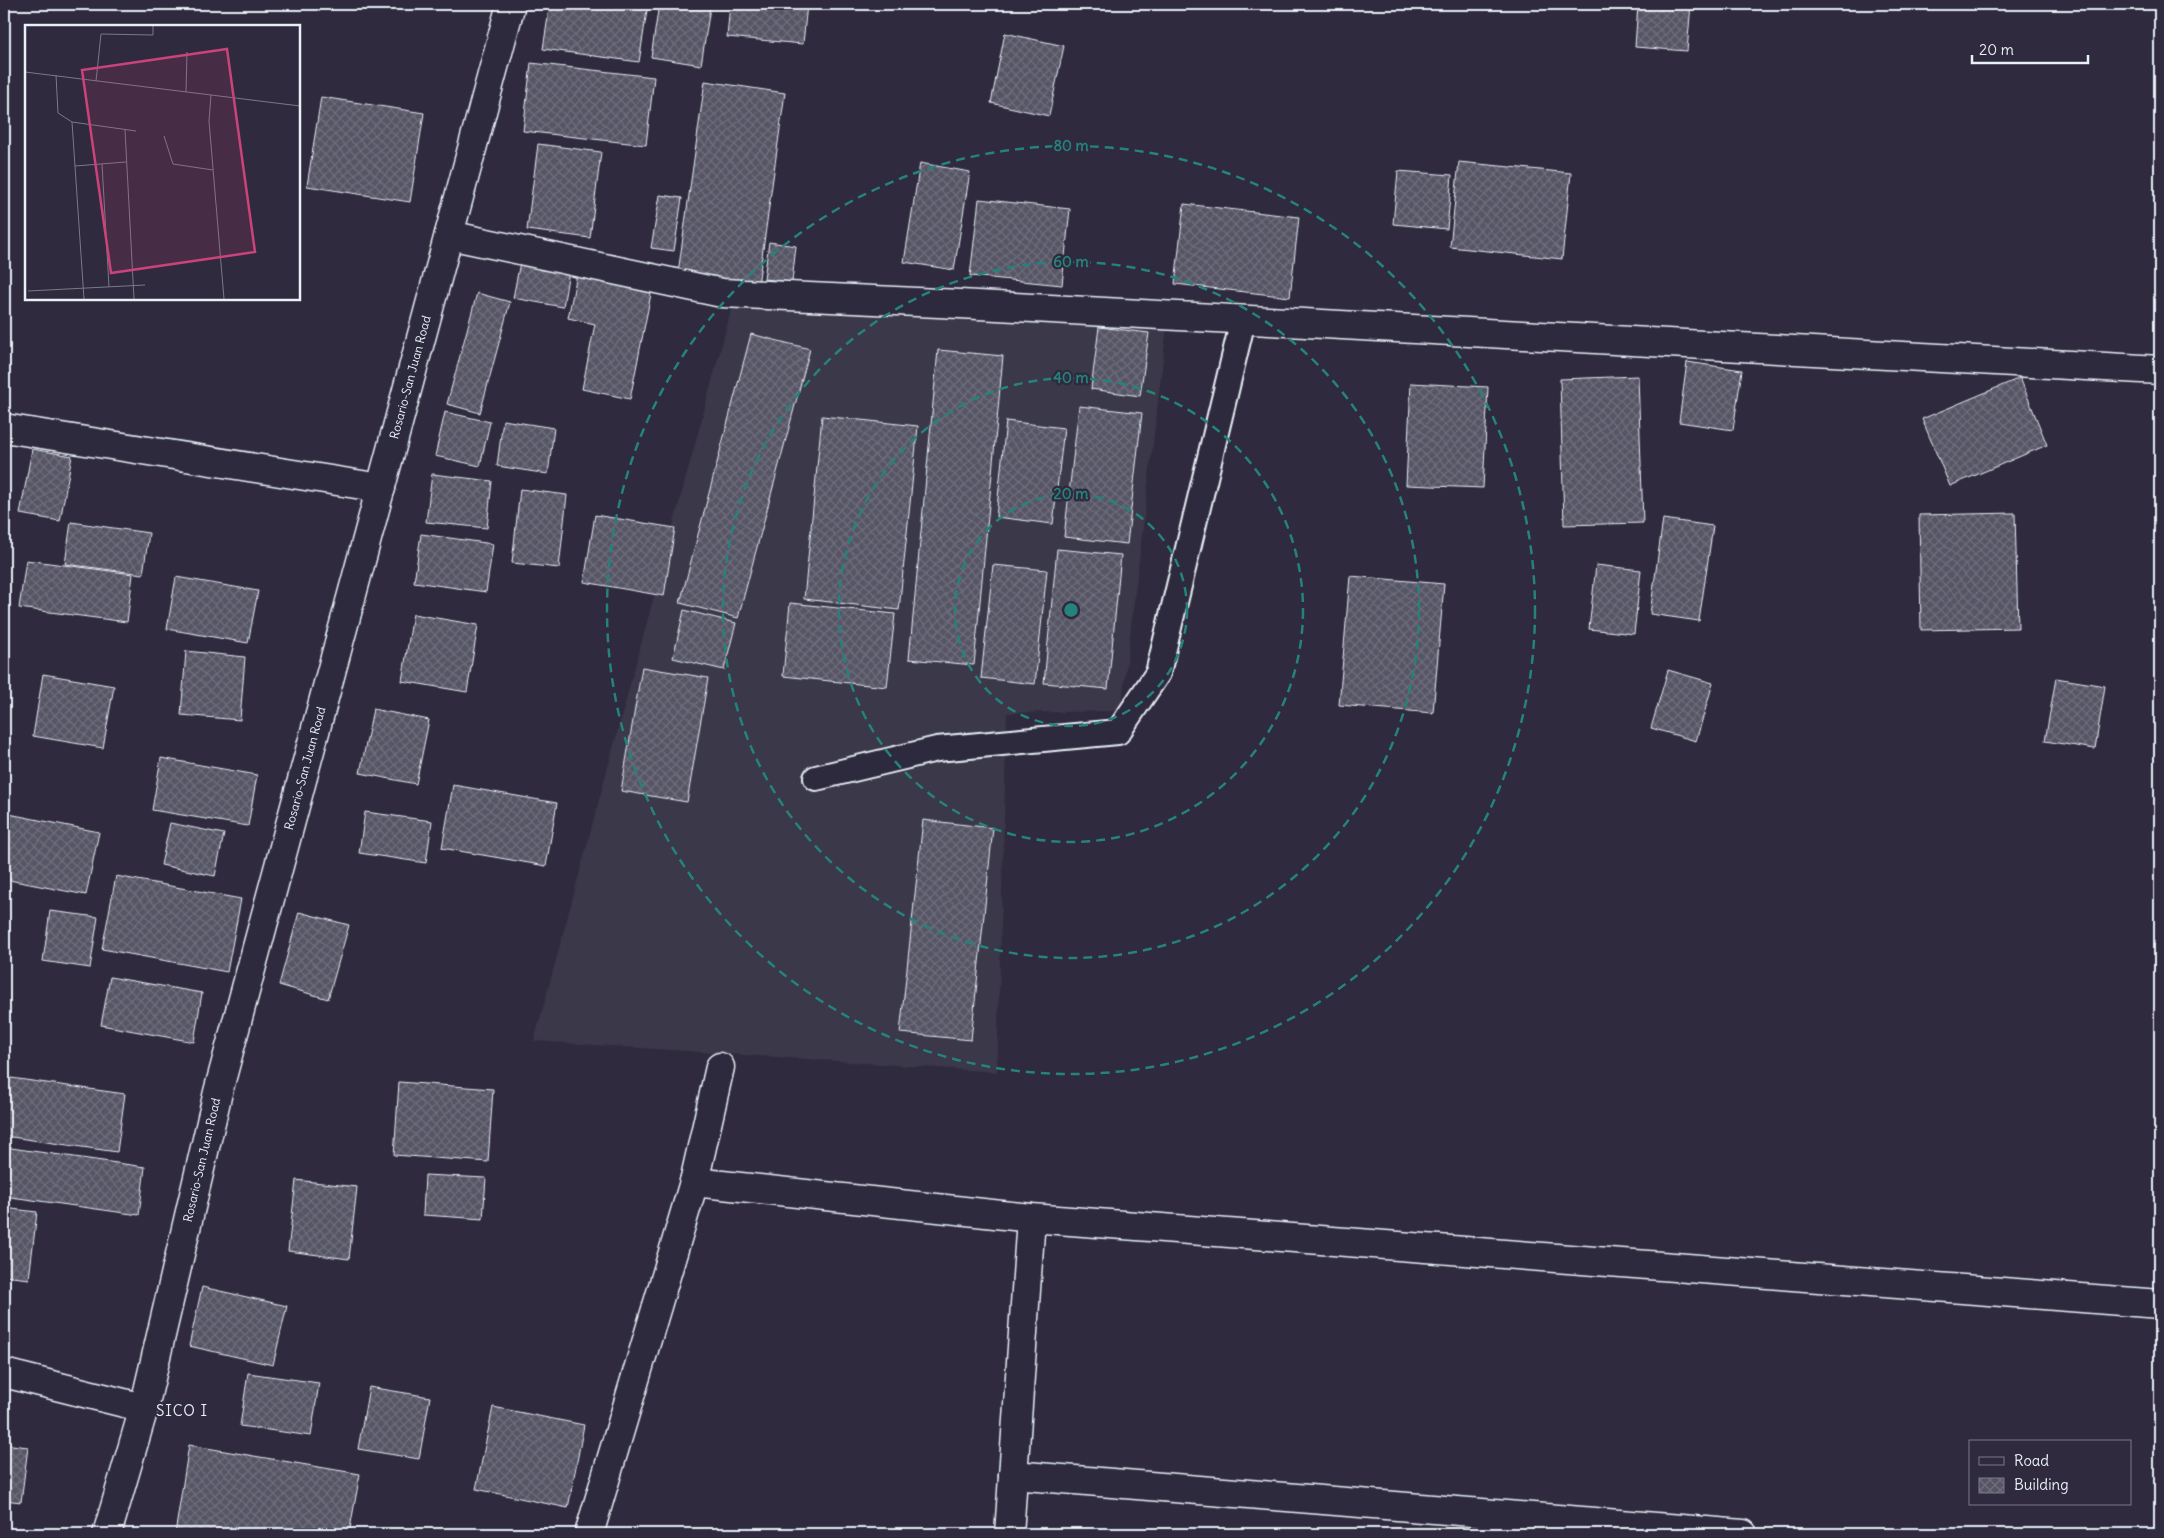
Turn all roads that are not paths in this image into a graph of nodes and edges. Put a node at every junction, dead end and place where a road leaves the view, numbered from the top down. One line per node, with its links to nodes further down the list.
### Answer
1 (511, 4): 2 (street, Rosario-San Juan Road)
2 (449, 235): 3 (street); 6 (street, Rosario-San Juan Road)
3 (1243, 320): 4 (street); 7 (lane)
4 (2160, 370)
5 (4, 428): 6 (street)
6 (381, 488): 13 (street, Rosario-San Juan Road)
7 (816, 778)
8 (720, 1067): 9 (street)
9 (694, 1182): 10 (street); 16 (street)
10 (1031, 1218): 11 (street); 14 (street)
11 (2160, 1304)
12 (4, 1373): 13 (street)
13 (144, 1408): 15 (street, Rosario-San Juan Road)
14 (1013, 1475): 17 (street); 18 (street)
15 (107, 1534)
16 (589, 1534)
17 (1009, 1534)
18 (1743, 1534)

